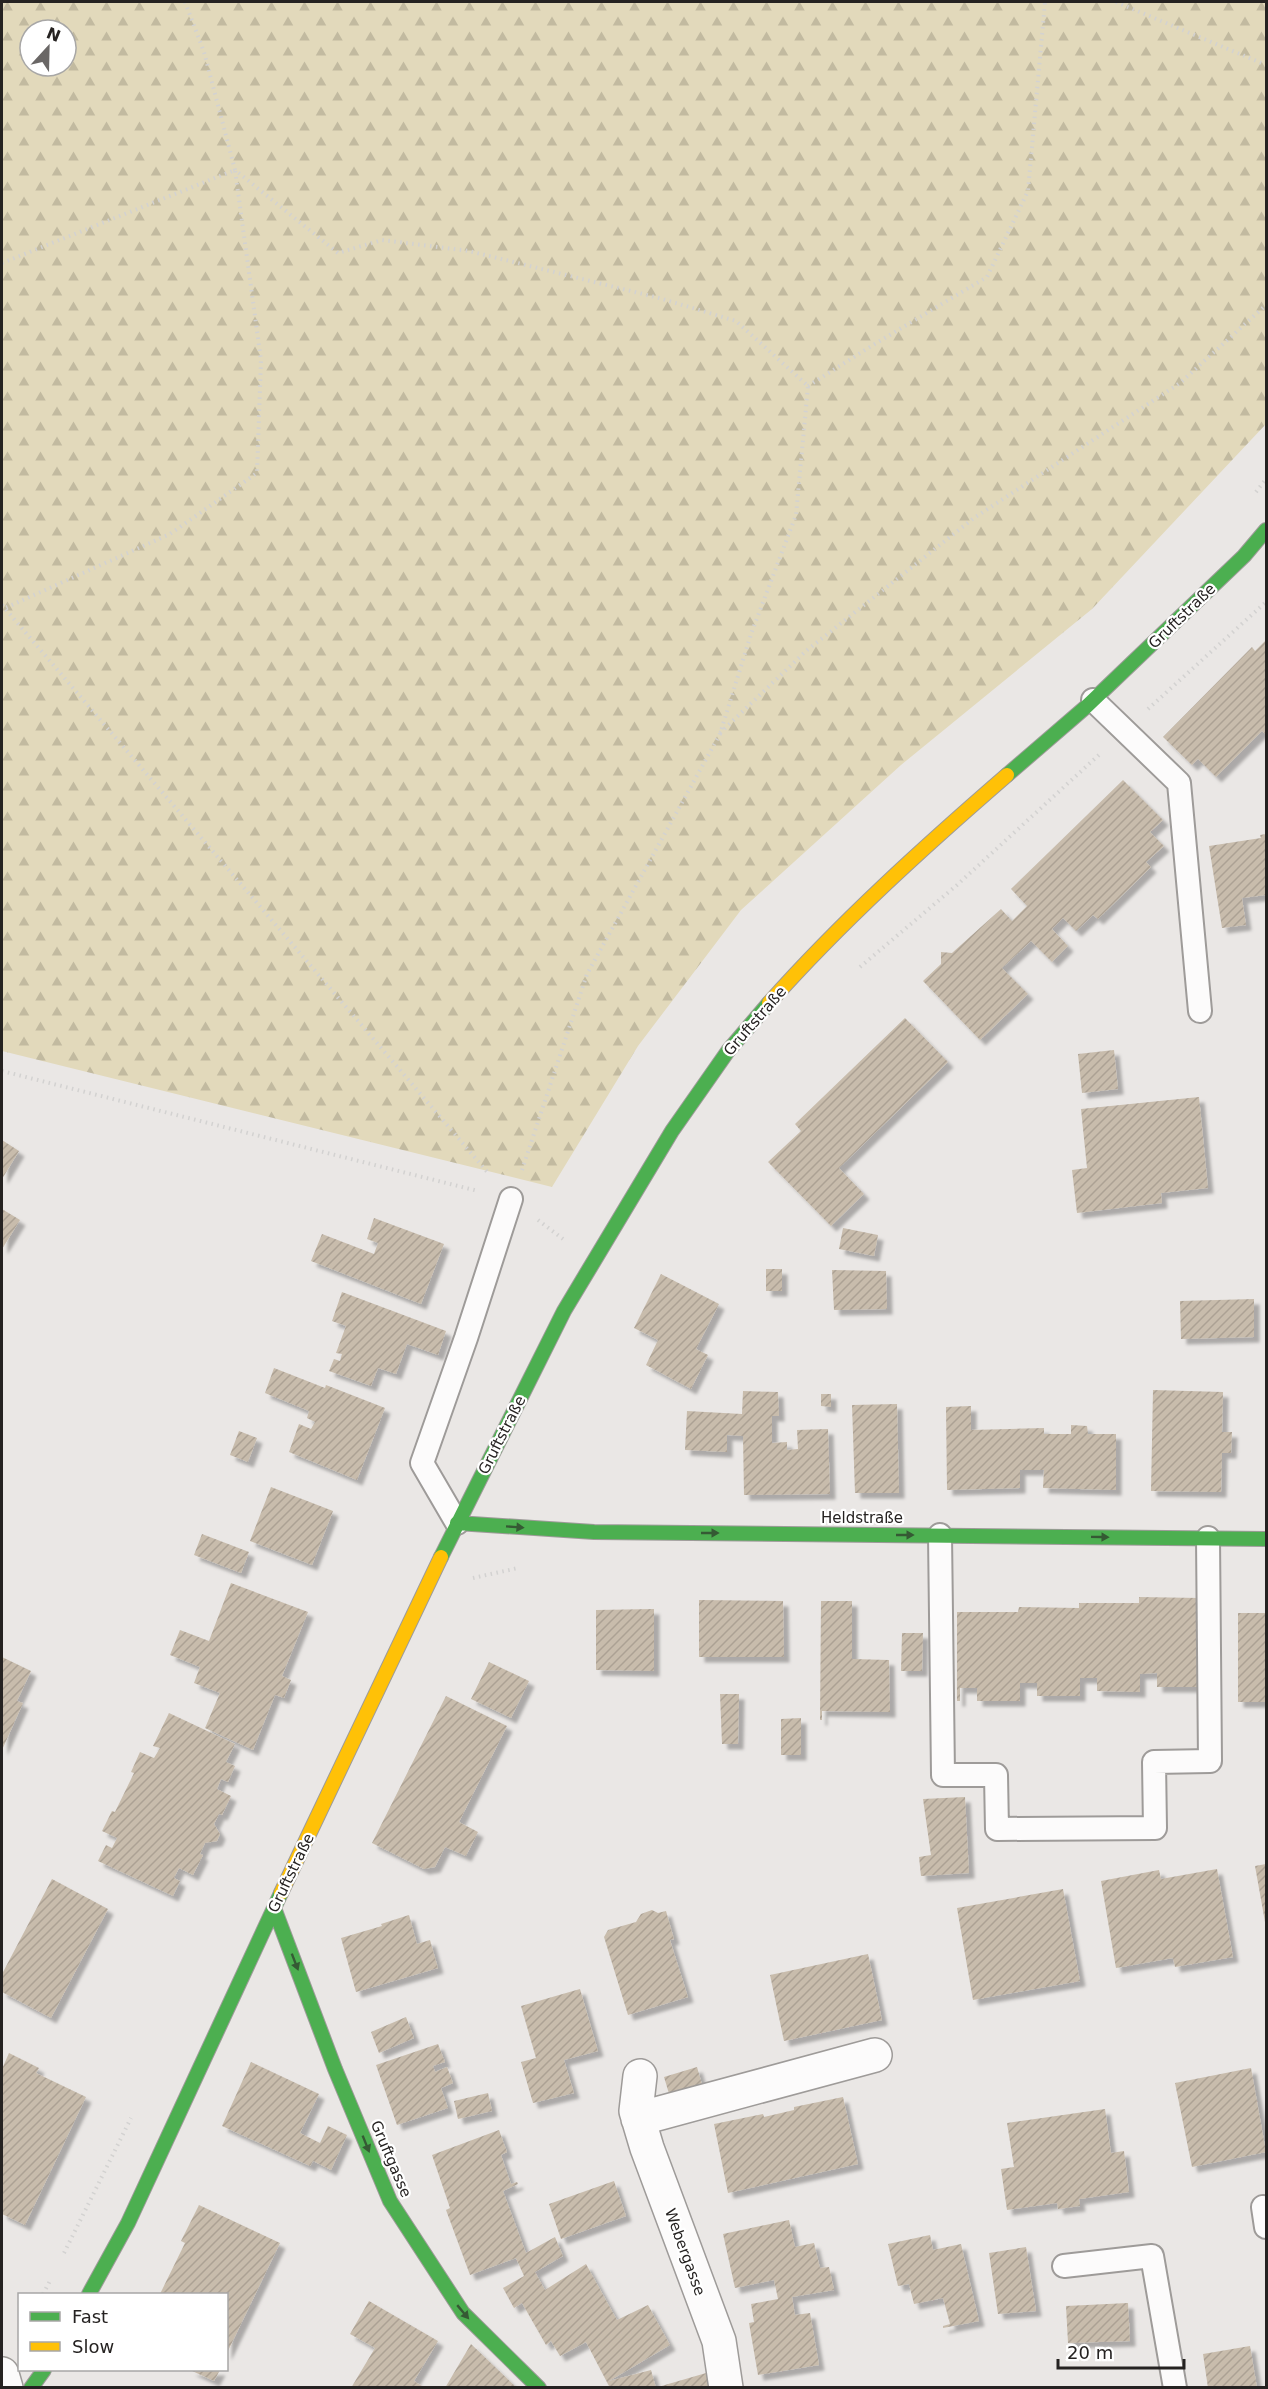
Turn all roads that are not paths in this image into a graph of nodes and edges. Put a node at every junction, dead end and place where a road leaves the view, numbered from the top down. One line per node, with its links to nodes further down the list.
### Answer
1 (1266, 530): 2 (main road, Gruftstraße)
2 (1093, 700): 3 (lane); 5 (main road, Gruftstraße)
3 (1200, 1011)
4 (511, 1199): 5 (lane)
5 (457, 1523): 6 (main road, Heldstraße, one-way to 6); 9 (main road, Gruftstraße)
6 (940, 1535): 7 (main road, Heldstraße, one-way to 7); 7 (lane)
7 (1208, 1538): 8 (main road, Heldstraße)
8 (1266, 1539)
9 (274, 1908): 14 (main road, Gruftstraße); 19 (main road, Gruftgasse, one-way to 19)
10 (875, 2055): 12 (street)
11 (640, 2076): 12 (street, Webergasse)
12 (638, 2119): 20 (street, Webergasse)
13 (1064, 2266): 21 (lane)
14 (90, 2293)
15 (43, 2371): 18 (main road)
16 (2, 2374): 17 (street)
17 (6, 2388)
18 (31, 2388)
19 (538, 2388)
20 (726, 2388)
21 (1175, 2388)

